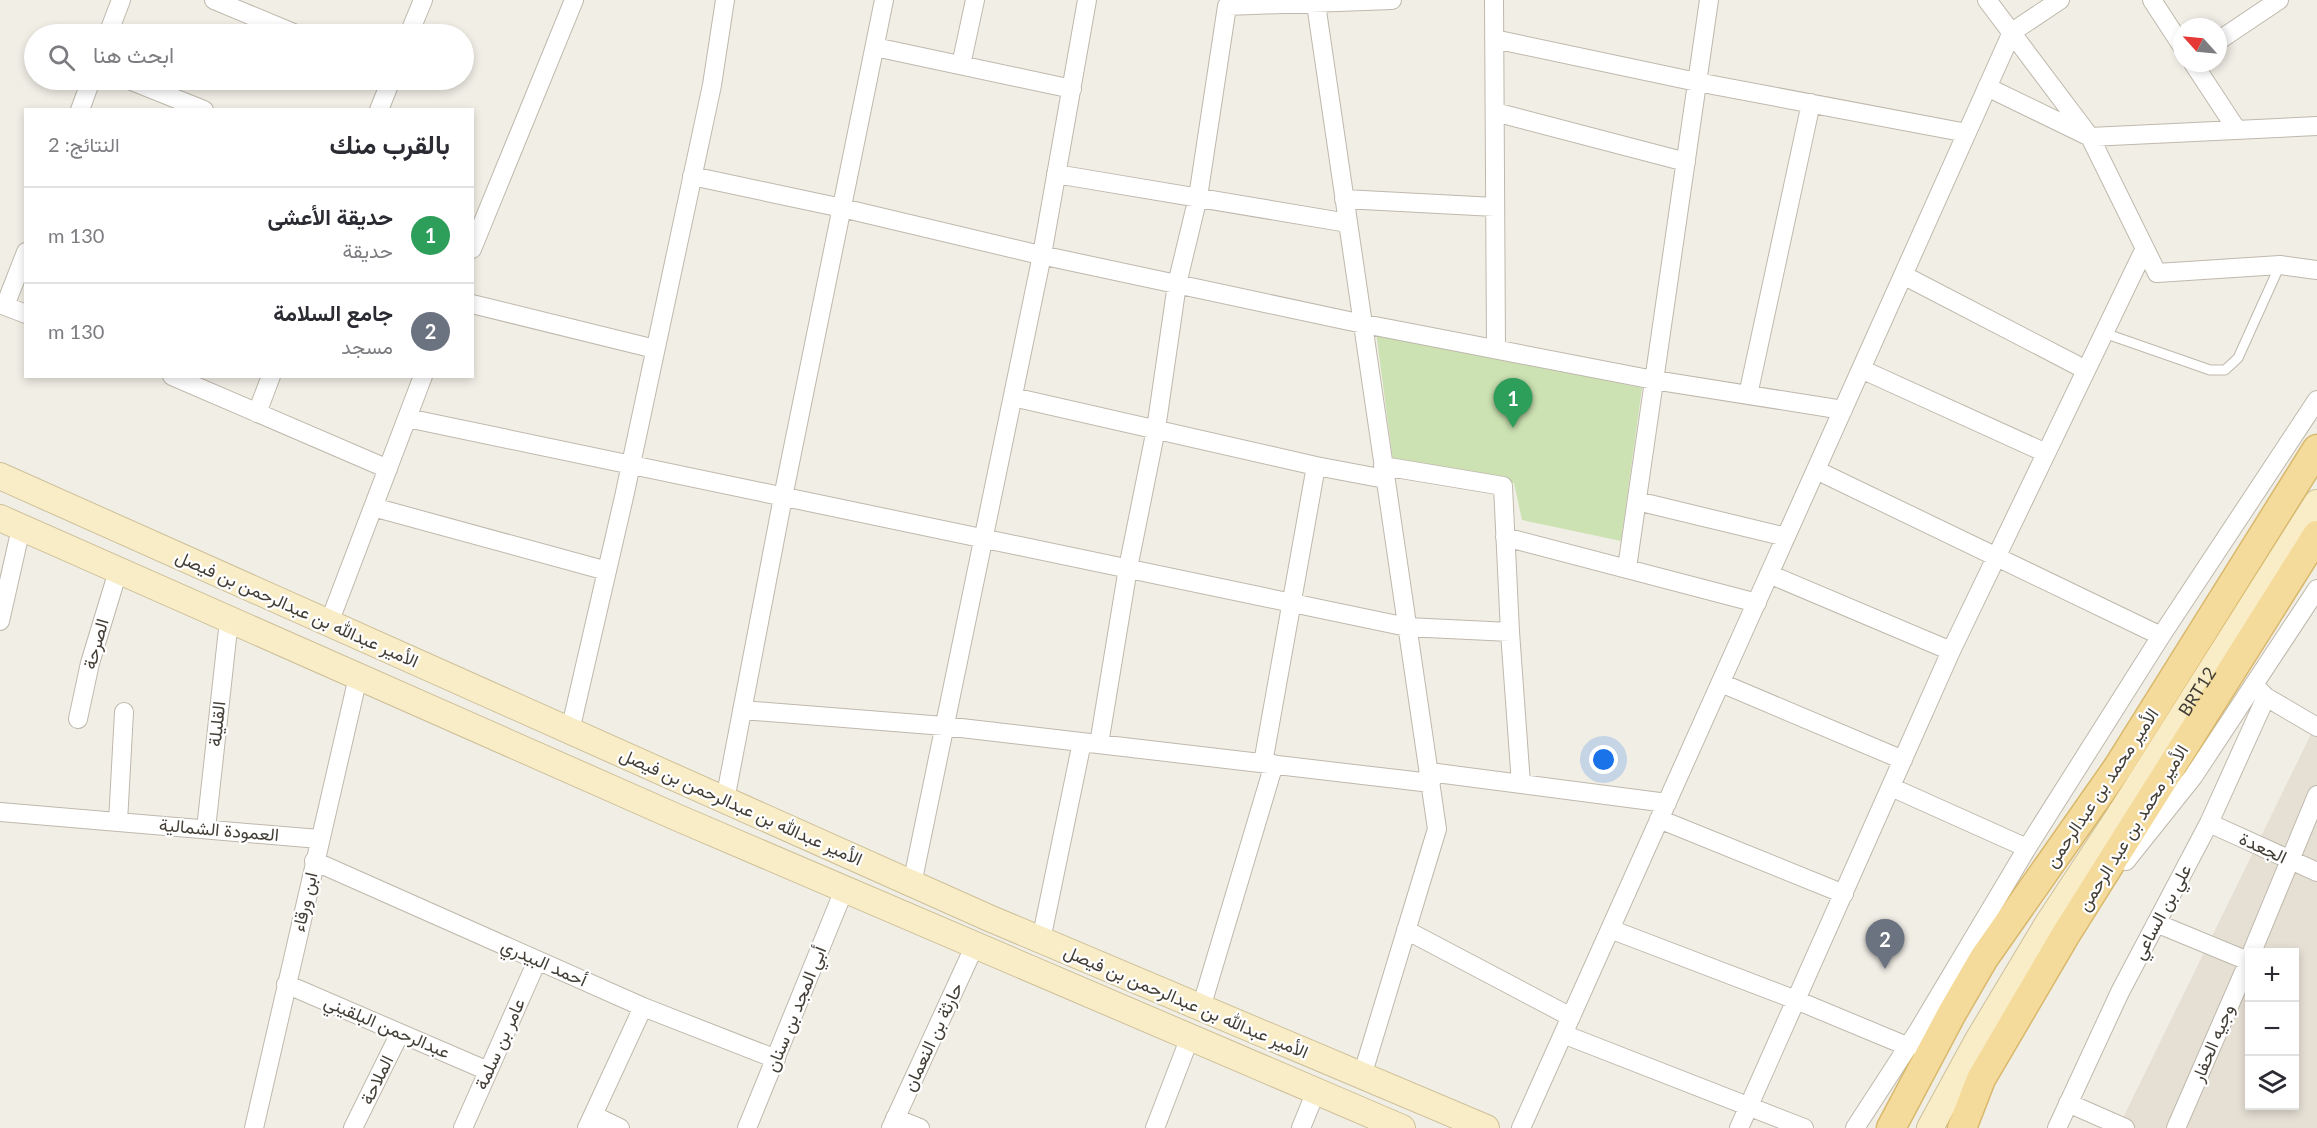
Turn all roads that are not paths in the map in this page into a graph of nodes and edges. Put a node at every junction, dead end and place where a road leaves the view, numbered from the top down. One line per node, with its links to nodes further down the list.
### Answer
1 (121, 0): 17 (street)
2 (214, 0): 18 (street)
3 (423, 0): 19 (street)
4 (574, 0): 49 (street)
5 (725, 0): 44 (street)
6 (884, 0): 24 (street)
7 (975, 0): 25 (street)
8 (1088, 0): 29 (street)
9 (1392, 0): 16 (street)
10 (1494, 0): 23 (street)
11 (1709, 0): 27 (street)
12 (1988, 0): 20 (street)
13 (2060, 0): 20 (street)
14 (2152, 0): 21 (street)
15 (2279, 0): 22 (street)
16 (1316, 4): 45 (street); 46 (street)
17 (112, 24)
18 (272, 24)
19 (413, 24)
20 (2012, 32): 28 (street); 41 (street)
21 (2173, 32)
22 (2227, 35)
23 (1494, 39): 27 (street); 37 (street)
24 (875, 47): 25 (street); 48 (street)
25 (961, 65): 29 (street)
26 (2199, 72): 39 (street)
27 (1697, 82): 33 (street); 42 (street)
28 (1987, 87): 40 (street); 41 (street)
29 (1072, 89): 43 (street)
30 (87, 90): 34 (street)
31 (154, 90): 35 (street)
32 (387, 90): 36 (street)
33 (1811, 104): 40 (street); 72 (street)
34 (81, 108)
35 (199, 108)
36 (380, 108)
37 (1495, 112): 42 (street); 47 (street)
38 (2317, 126): 39 (street)
39 (2236, 130): 41 (street)
40 (1967, 133): 57 (street)
41 (2091, 137): 52 (street)
42 (1686, 162): 71 (street)
43 (1056, 174): 45 (street); 53 (street)
44 (693, 177): 48 (street); 64 (street)
45 (1198, 197): 50 (street); 58 (street)
46 (1344, 199): 47 (street); 50 (street)
47 (1495, 207): 65 (street)
48 (842, 208): 53 (street); 87 (street)
49 (478, 219): 51 (street)
50 (1348, 223): 62 (street)
51 (474, 239)
52 (2145, 248): 55 (street); 63 (street)
53 (1042, 255): 58 (street); 73 (street)
54 (24, 257): 60 (street)
55 (2280, 265): 56 (street); 63 (lane)
56 (2317, 270)
57 (1903, 275): 66 (street); 67 (street)
58 (1177, 284): 62 (street); 78 (street)
59 (474, 304): 64 (street)
60 (3, 305): 61 (street)
61 (24, 313)
62 (1362, 323): 65 (street); 85 (street)
63 (2104, 333): 67 (street)
64 (655, 349): 81 (street)
65 (1496, 349): 71 (street)
66 (1861, 369): 75 (street); 80 (street)
67 (2086, 370): 80 (street)
68 (177, 378): 76 (street)
69 (270, 378): 76 (street)
70 (422, 378): 77 (street)
71 (1654, 380): 72 (street); 88 (street)
72 (1748, 395): 75 (street)
73 (1012, 397): 78 (street); 95 (street)
74 (2317, 400): 110 (street)
75 (1843, 410): 84 (street)
76 (256, 413): 83 (street)
77 (407, 418): 81 (street); 83 (street)
78 (1156, 429): 82 (street); 97 (street)
79 (2317, 449): 156 (main road, الأمير محمد بن عبدالرحمن)
80 (2046, 453): 96 (street)
81 (630, 465): 87 (street); 100 (street)
82 (1316, 466): 85 (street); 103 (street)
83 (388, 469): 90 (street)
84 (1816, 470): 94 (street); 96 (street)
85 (1384, 473): 93 (street); 108 (street)
86 (0, 476): 107 (main road, الأمير عبدالله بن عبدالرحمن بن فيصل)
87 (783, 497): 95 (street); 115 (street)
88 (1637, 501): 94 (street); 98 (street)
89 (2317, 503): 185 (main road, BRT12)
90 (374, 507): 100 (street); 107 (street)
91 (11, 523): 99 (main road, الأمير عبدالله بن عبدالرحمن بن فيصل); 106 (street)
92 (2317, 535): 145 (main road, الأمير محمد بن عبد الرحمن)
93 (1505, 537): 98 (street); 109 (street)
94 (1786, 537): 101 (street)
95 (983, 538): 97 (street); 118 (street)
96 (1996, 558): 110 (street); 111 (street)
97 (1128, 568): 103 (street); 121 (street)
98 (1628, 568): 104 (street)
99 (118, 571): 105 (main road, الأمير عبدالله بن عبدالرحمن بن فيصل); 117 (street, الصرحة)
100 (607, 571): 120 (street)
101 (1770, 574): 104 (street); 111 (street)
102 (2317, 589): 114 (street)
103 (1292, 602): 108 (street); 123 (street)
104 (1756, 603): 113 (street)
105 (229, 620): 112 (main road, الأمير عبدالله بن عبدالرحمن بن فيصل); 133 (street, القليلة)
106 (0, 621)
107 (329, 623): 120 (main road, الأمير عبدالله بن عبدالرحمن بن فيصل)
108 (1407, 627): 109 (street); 124 (street)
109 (1510, 632): 125 (street)
110 (2161, 636): 135 (street)
111 (1952, 651): 122 (street)
112 (358, 677): 134 (street, ابن ورقاء); 140 (main road, الأمير عبدالله بن عبدالرحمن بن فيصل)
113 (1721, 683): 122 (street); 129 (street)
114 (2260, 691): 119 (street); 132 (street, علي بن الساعي); 145 (street)
115 (742, 710): 118 (street); 128 (street)
116 (124, 712): 131 (street)
117 (78, 719)
118 (944, 726): 121 (street); 139 (street)
119 (2317, 727)
120 (570, 731): 128 (main road, الأمير عبدالله بن عبدالرحمن بن فيصل)
121 (1091, 743): 123 (street); 146 (street)
122 (1903, 760): 126 (street)
123 (1268, 764): 124 (street); 155 (street)
124 (1430, 778): 125 (street); 144 (street)
125 (1521, 784): 129 (street)
126 (1891, 787): 135 (street); 141 (street)
127 (2317, 795): 137 (street, وجيه الحفار)
128 (725, 800): 139 (main road, الأمير عبدالله بن عبدالرحمن بن فيصل)
129 (1663, 811): 141 (street); 143 (street)
130 (0, 812): 131 (street, العمودة الشمالية)
131 (118, 822): 133 (street, العمودة الشمالية)
132 (2209, 823): 137 (street, الجعدة); 142 (street, علي بن الساعي)
133 (206, 829): 134 (street, العمودة الشمالية)
134 (319, 839): 136 (street, ابن ورقاء)
135 (2027, 848): 160 (street)
136 (314, 861): 150 (street, أحمد البيدري); 152 (street, ابن ورقاء)
137 (2291, 862): 138 (street, الجعدة); 148 (street, وجيه الحفار)
138 (2317, 872)
139 (912, 884): 146 (main road, الأمير عبدالله بن عبدالرحمن بن فيصل)
140 (844, 890): 147 (main road, الأمير عبدالله بن عبدالرحمن بن فيصل); 161 (street, أبي المجد بن سنان)
141 (1844, 894): 153 (street)
142 (2156, 923): 149 (street); 166 (street, علي بن الساعي)
143 (1610, 929): 153 (street); 157 (street)
144 (1407, 930): 157 (street); 163 (street)
145 (2066, 934): 186 (main road, الأمير محمد بن عبد الرحمن)
146 (1041, 940): 155 (main road, الأمير عبدالله بن عبدالرحمن بن فيصل)
147 (975, 945): 159 (main road, الأمير عبدالله بن عبدالرحمن بن فيصل); 169 (street, حارثة بن النعمان)
148 (2254, 948)
149 (2245, 955)
150 (537, 961): 154 (street, أحمد البيدري); 162 (street, عامر بن سلمة)
151 (2245, 969): 189 (street, وجيه الحفار)
152 (286, 984): 158 (street, عبدالرحمن البلقيني); 170 (street, ابن ورقاء)
153 (1796, 1000): 160 (street); 167 (street)
154 (643, 1007): 161 (street, أحمد البيدري); 168 (street)
155 (1201, 1008): 163 (main road, الأمير عبدالله بن عبدالرحمن بن فيصل)
156 (1951, 1015): 160 (street); 164 (main road, الأمير محمد بن عبدالرحمن)
157 (1567, 1025): 167 (street); 180 (street)
158 (400, 1033): 162 (street, عبدالرحمن البلقيني); 171 (street, الملاحة)
159 (1190, 1037): 165 (main road, الأمير عبدالله بن عبدالرحمن بن فيصل); 176 (street)
160 (1913, 1039): 164 (street); 183 (street)
161 (776, 1059): 174 (street, أبي المجد بن سنان)
162 (488, 1071): 172 (street, عامر بن سلمة)
163 (1362, 1076): 179 (main road, الأمير عبدالله بن عبدالرحمن بن فيصل)
164 (1912, 1086): 184 (main road, الأمير محمد بن عبدالرحمن)
165 (1316, 1091): 177 (street); 178 (main road, الأمير عبدالله بن عبدالرحمن بن فيصل)
166 (2068, 1103): 187 (street, علي بن الساعي); 188 (street)
167 (1749, 1105): 181 (street); 182 (street)
168 (590, 1122): 173 (street)
169 (893, 1123): 175 (street)
170 (254, 1128)
171 (353, 1128)
172 (463, 1128)
173 (620, 1128)
174 (747, 1128)
175 (920, 1128)
176 (1155, 1128)
177 (1300, 1128)
178 (1402, 1128)
179 (1486, 1128)
180 (1521, 1128)
181 (1739, 1128)
182 (1804, 1128)
183 (1856, 1128)
184 (1891, 1128)
185 (1930, 1128)
186 (1962, 1128)
187 (2057, 1128)
188 (2125, 1128)
189 (2176, 1128)

